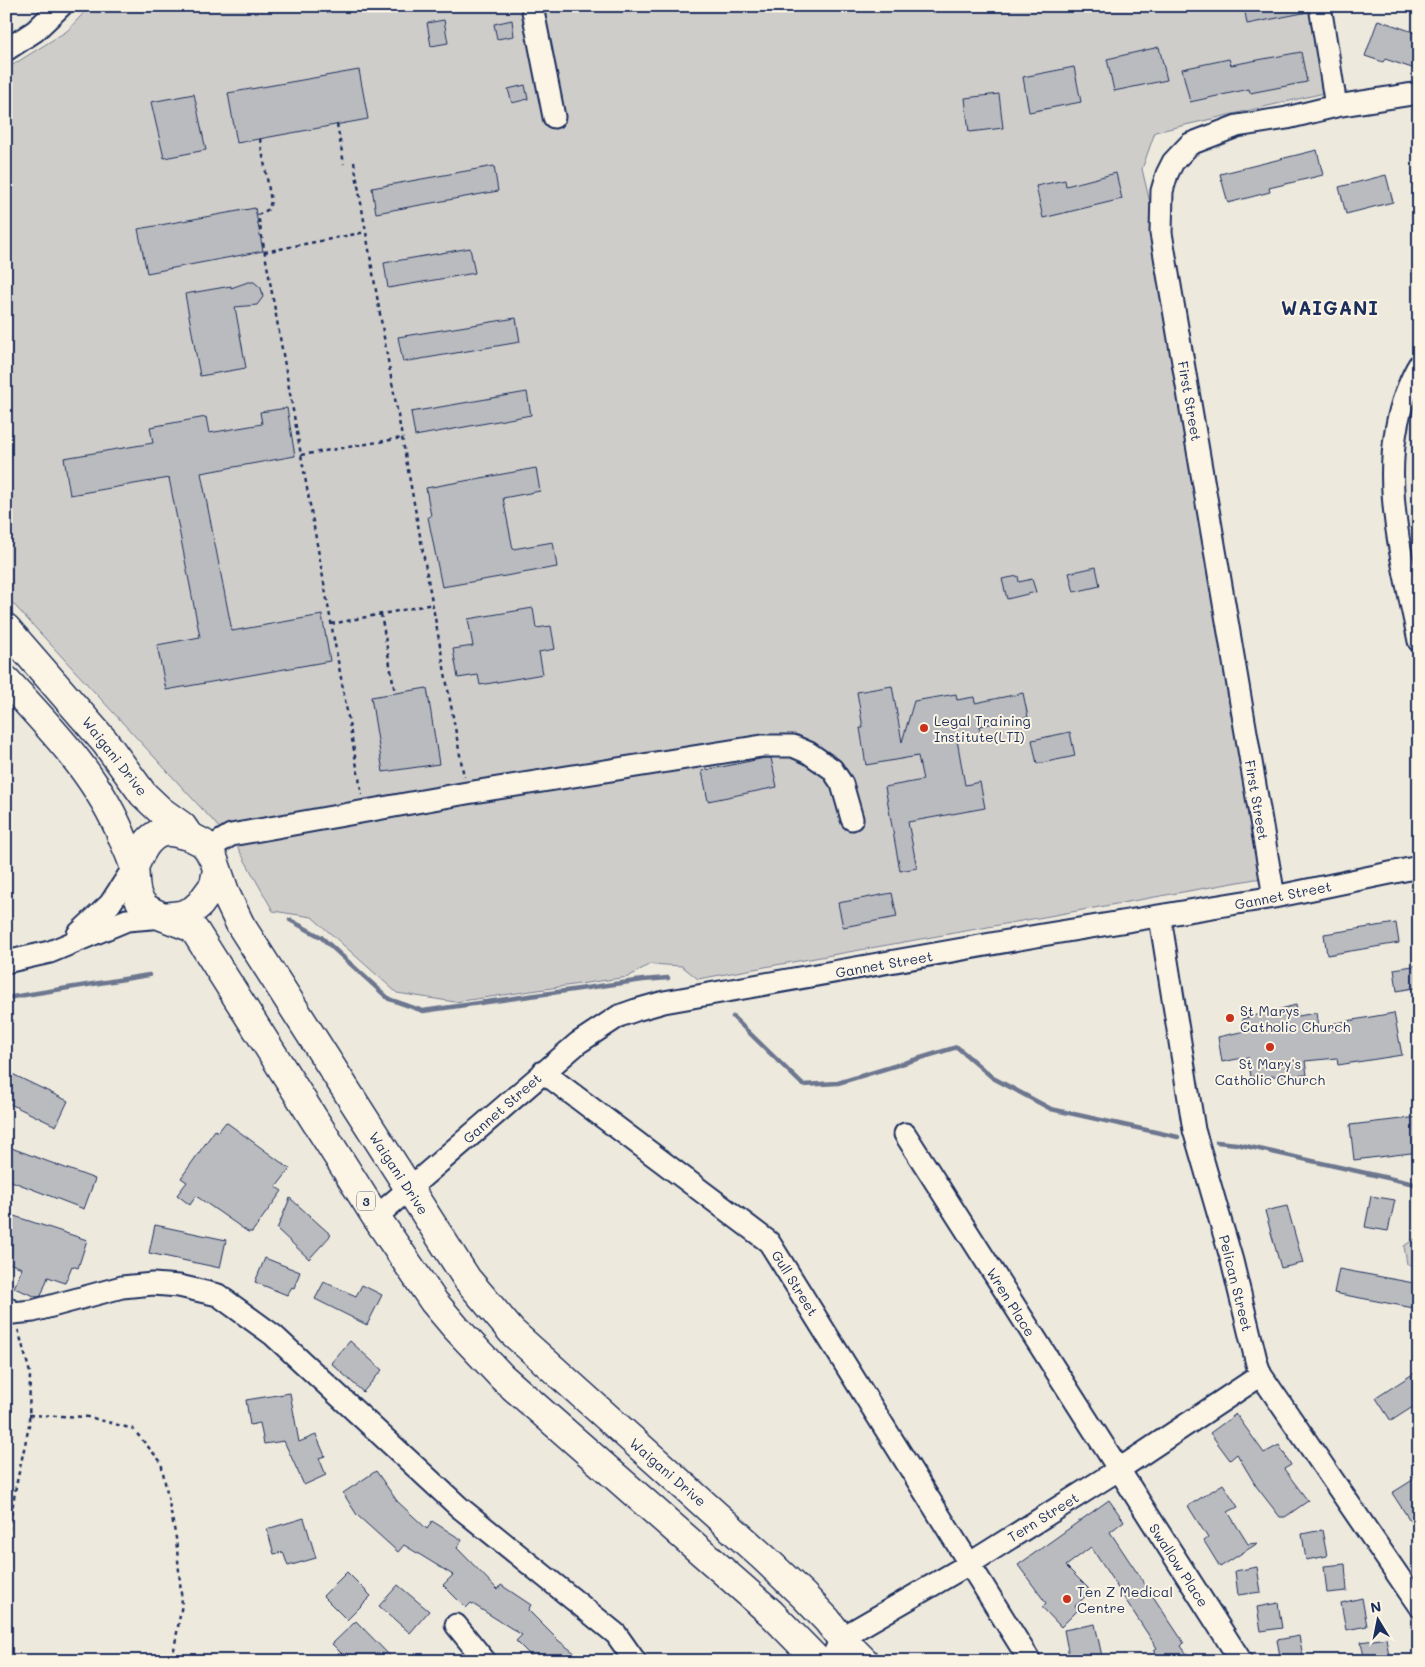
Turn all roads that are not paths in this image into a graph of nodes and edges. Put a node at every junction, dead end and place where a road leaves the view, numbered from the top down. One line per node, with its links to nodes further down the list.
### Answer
1 (61, 6): 4 (street)
2 (532, 6): 7 (street)
3 (1320, 6): 6 (street)
4 (6, 50)
5 (1419, 92): 6 (street, First Street)
6 (1336, 106): 16 (street, First Street)
7 (554, 117)
8 (1419, 365): 10 (street)
9 (6, 628): 13 (highway, Waigani Drive)
10 (1419, 641)
11 (6, 680): 14 (highway, 3)
12 (852, 819): 13 (street)
13 (204, 852): 14 (highway); 17 (highway); 23 (highway, Waigani Drive)
14 (134, 867): 17 (highway, 3); 19 (street)
15 (1419, 867): 16 (street, Gannet Street)
16 (1274, 898): 18 (street, Gannet Street)
17 (164, 917): 19 (street); 24 (highway, 3)
18 (1160, 917): 21 (street, Gannet Street); 26 (street, Pelican Street)
19 (67, 945): 20 (street)
20 (6, 962)
21 (543, 1072): 23 (street, Gannet Street); 28 (street, Gull Street)
22 (905, 1134): 27 (street, Wren Place)
23 (410, 1190): 24 (street, Gannet Street); 31 (highway, Waigani Drive)
24 (376, 1217): 34 (highway, 3)
25 (10, 1310): 33 (street)
26 (1261, 1375): 27 (street, Tern Street); 29 (street, Pelican Street)
27 (1118, 1470): 28 (street, Tern Street); 37 (street, Swallow Place)
28 (969, 1564): 31 (street, Tern Street); 36 (street, Gull Street)
29 (1419, 1606)
30 (456, 1625): 32 (street)
31 (836, 1650): 35 (highway, Waigani Drive)
32 (485, 1661)
33 (635, 1661)
34 (818, 1661)
35 (864, 1661)
36 (1030, 1661)
37 (1241, 1661)

